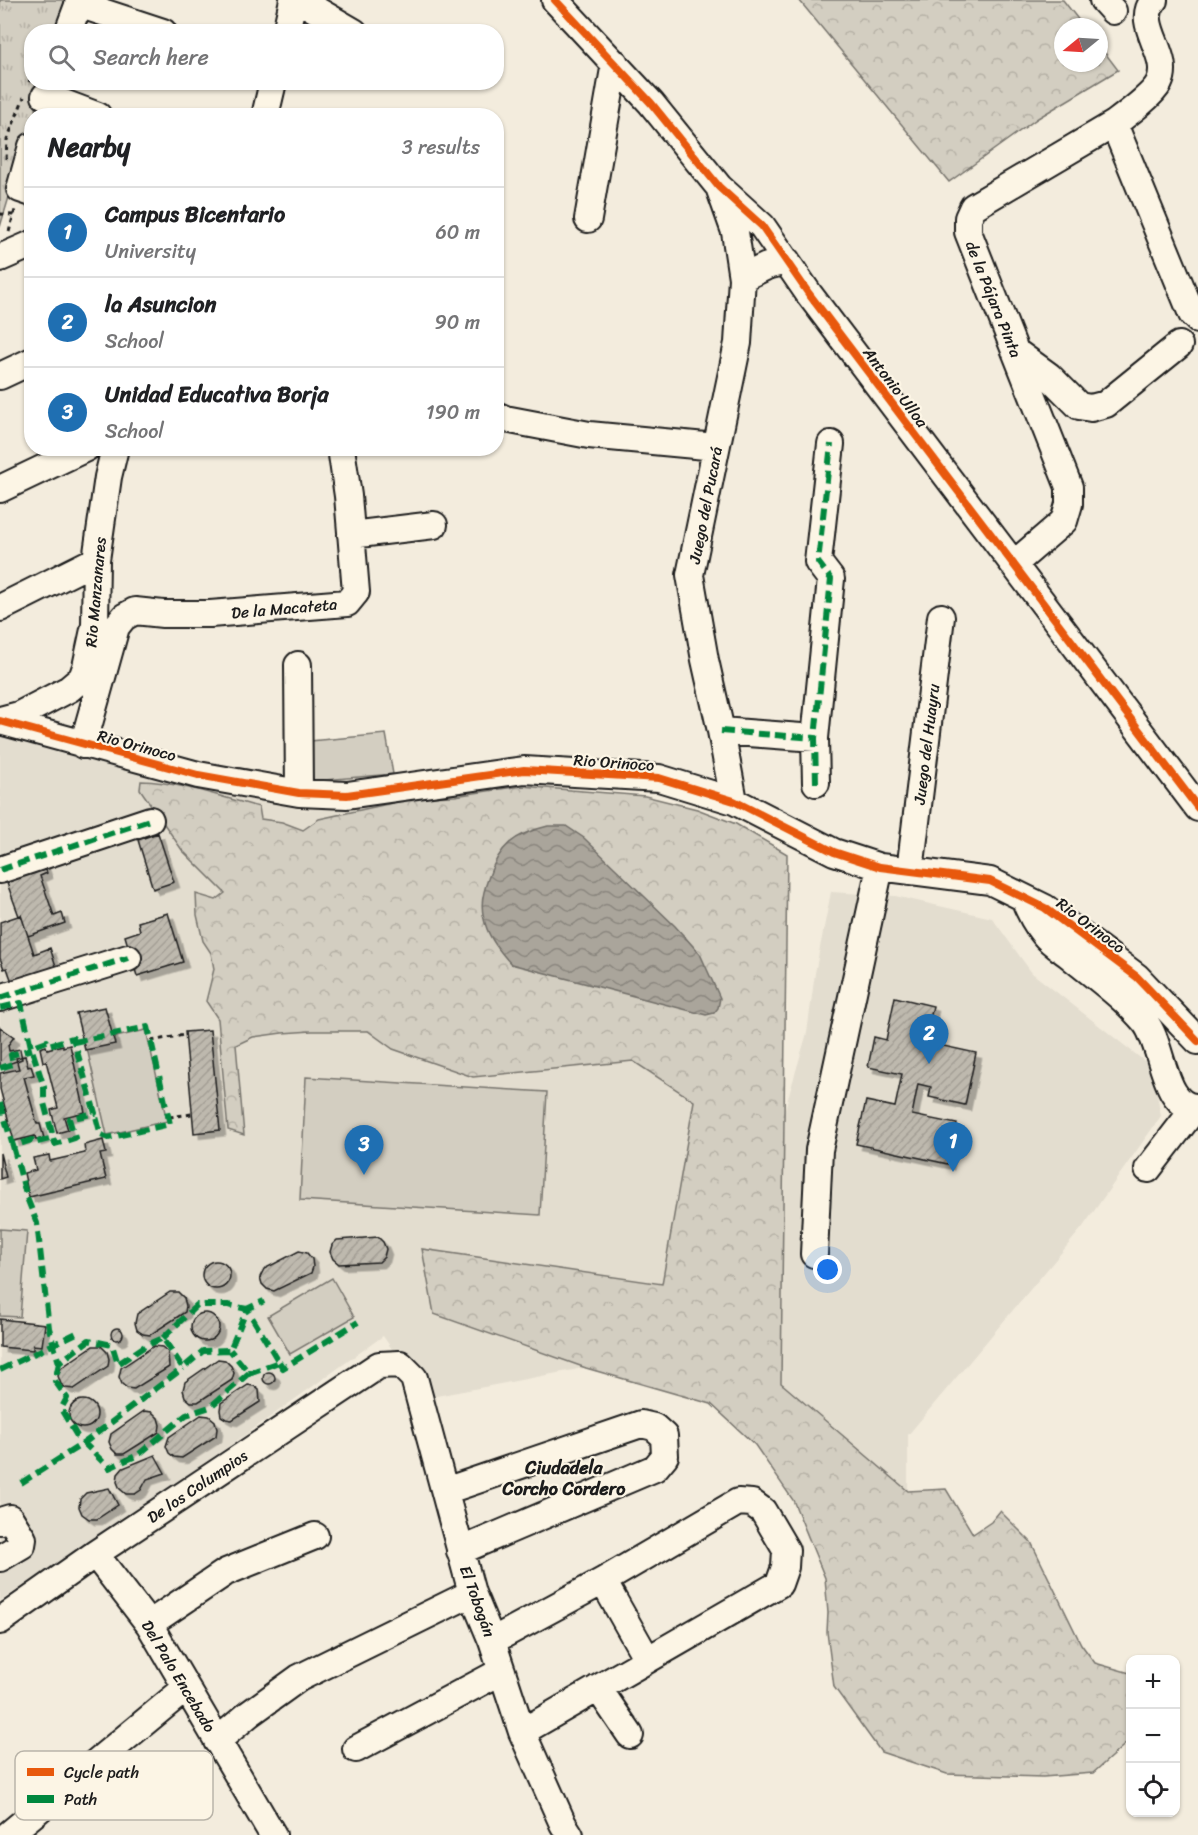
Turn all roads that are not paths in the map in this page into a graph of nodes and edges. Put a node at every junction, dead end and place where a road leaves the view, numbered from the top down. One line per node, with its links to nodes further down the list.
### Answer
1 (293, 0): 8 (street)
2 (299, 0): 9 (street)
3 (555, 0): 10 (street, Antonio Ulloa)
4 (1154, 0): 15 (street, de la Pájara Pinta)
5 (79, 2): 6 (street); 7 (street)
6 (71, 24)
7 (141, 24)
8 (288, 24)
9 (340, 24)
10 (615, 63): 16 (street, Antonio Ulloa); 17 (street)
11 (271, 90): 14 (street)
12 (41, 92): 13 (street)
13 (79, 108)
14 (267, 108)
15 (1114, 124): 22 (street); 24 (street, de la Pájara Pinta)
16 (719, 187): 20 (street, Antonio Ulloa); 21 (street, Juego del Pucará)
17 (588, 219)
18 (24, 248): 19 (street)
19 (1, 258)
20 (788, 261): 21 (street); 37 (street, Antonio Ulloa)
21 (742, 278): 29 (street, Juego del Pucará)
22 (1198, 320)
23 (1179, 345): 24 (street)
24 (1015, 352): 37 (street, de la Pájara Pinta)
25 (24, 365): 26 (street)
26 (0, 376)
27 (504, 419): 29 (street)
28 (831, 444): 44 (street)
29 (716, 447): 43 (street, Juego del Pucará)
30 (69, 456): 33 (street)
31 (112, 456): 36 (street, Rio Manzanares)
32 (342, 456): 35 (street, De la Macateta)
33 (0, 489)
34 (434, 525): 35 (street)
35 (351, 535): 39 (street, De la Macateta)
36 (96, 560): 38 (street); 42 (street, Rio Manzanares)
37 (1014, 564): 49 (street, Antonio Ulloa)
38 (0, 608)
39 (135, 611): 45 (street, Rio Manzanares)
40 (941, 617): 53 (street, Juego del Huayru)
41 (298, 665): 47 (street)
42 (0, 721): 45 (street, Rio Orinoco)
43 (721, 731): 44 (street); 48 (street, Juego del Pucará)
44 (815, 738): 46 (street)
45 (83, 745): 47 (street, Rio Orinoco)
46 (816, 783)
47 (299, 793): 48 (street, Rio Orinoco)
48 (734, 801): 51 (street, Rio Orinoco)
49 (1198, 808)
50 (150, 820): 52 (street)
51 (880, 867): 53 (street, Rio Orinoco); 60 (street)
52 (0, 870)
53 (910, 870): 54 (street, Rio Orinoco)
54 (1024, 898): 57 (street, Rio Orinoco); 58 (street)
55 (128, 958): 56 (street)
56 (0, 998)
57 (1198, 1041)
58 (1197, 1108): 59 (street)
59 (1148, 1169)
60 (814, 1254)
61 (400, 1364): 62 (street, El Tobogán); 66 (street, De los Columpios)
62 (445, 1491): 65 (street, El Tobogán); 65 (street)
63 (0, 1521): 67 (street)
64 (315, 1536): 71 (street)
65 (460, 1551): 69 (street, El Tobogán)
66 (95, 1554): 70 (street, De los Columpios); 71 (street, Del Palo Encebado)
67 (0, 1558)
68 (603, 1581): 72 (street); 73 (street); 73 (street)
69 (472, 1593): 72 (street, El Tobogán); 79 (street)
70 (0, 1621)
71 (150, 1624): 75 (street, Del Palo Encebado)
72 (492, 1641): 74 (street, El Tobogán)
73 (647, 1659): 76 (street)
74 (502, 1671): 77 (street, El Tobogán); 80 (street)
75 (186, 1688): 79 (street, Del Palo Encebado); 81 (street)
76 (598, 1688): 77 (street); 78 (street)
77 (522, 1732): 83 (street, El Tobogán)
78 (630, 1735)
79 (218, 1742): 85 (street, Del Palo Encebado)
80 (356, 1749)
81 (110, 1751)
82 (26, 1820): 84 (street)
83 (561, 1831)
84 (8, 1835)
85 (273, 1835)

